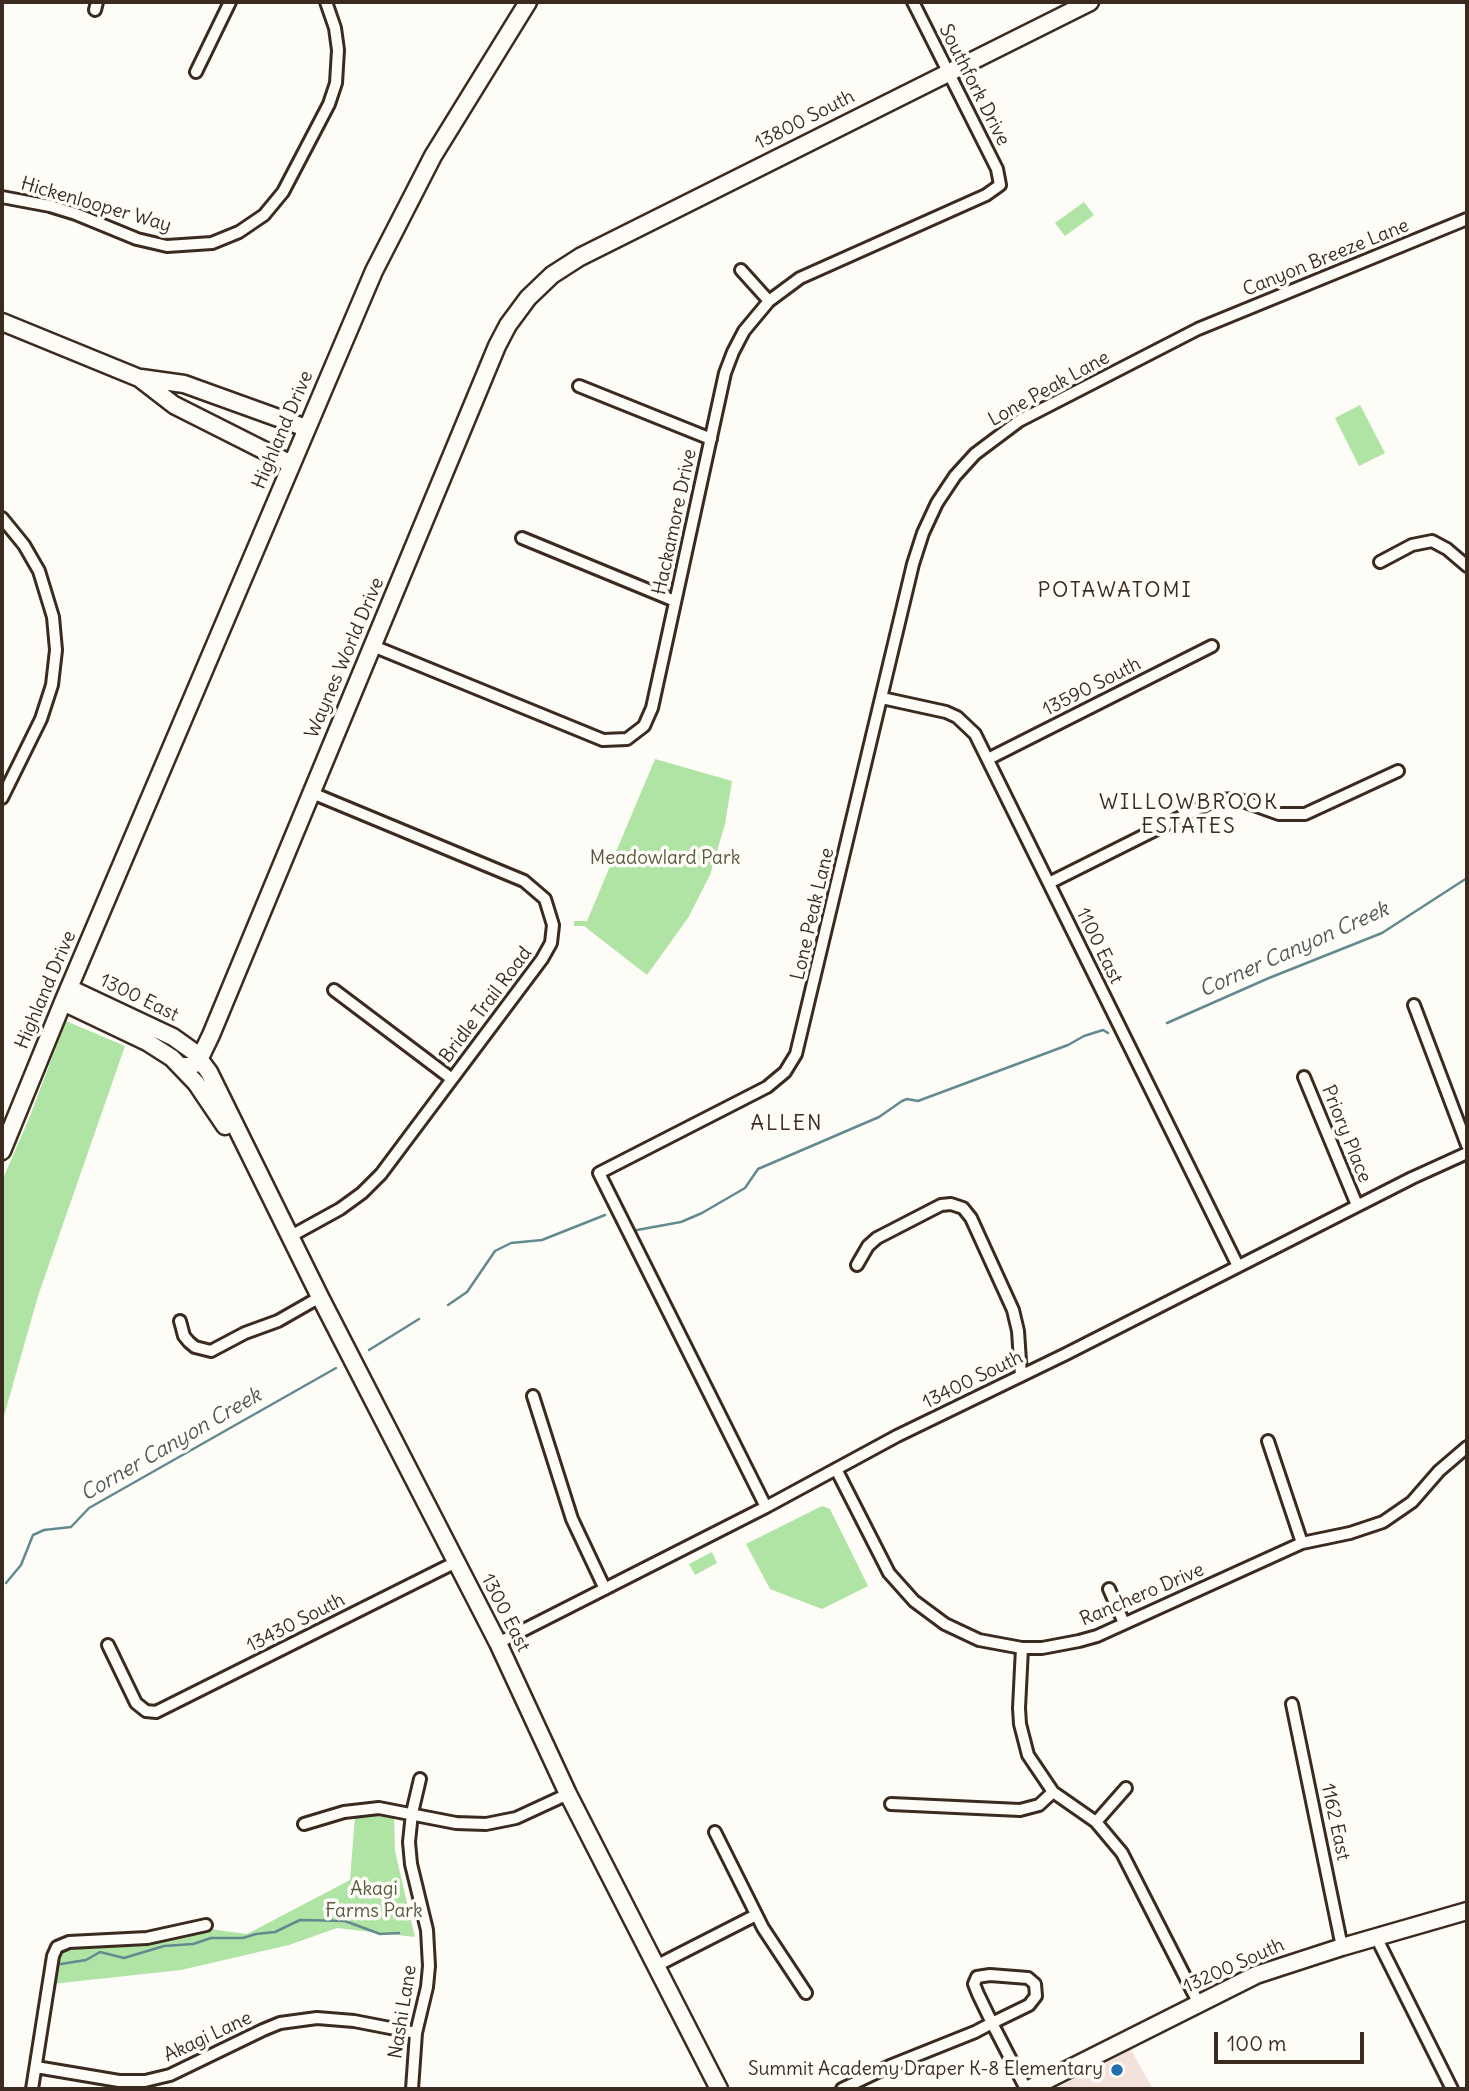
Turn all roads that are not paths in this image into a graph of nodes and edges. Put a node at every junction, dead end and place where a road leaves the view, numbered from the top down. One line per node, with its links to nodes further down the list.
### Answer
1 (230, 2): 6 (street)
2 (326, 2): 9 (street, Hickenlooper Way)
3 (528, 2): 18 (main road, Highland Drive)
4 (913, 2): 7 (street, Southfork Drive)
5 (1090, 2): 7 (main road, 13800 South)
6 (196, 72)
7 (948, 72): 8 (street, Southfork Drive); 12 (main road, 13800 South)
8 (1000, 185): 13 (street, Hackamore Drive)
9 (2, 197)
10 (1467, 219): 15 (street, Canyon Breeze Lane)
11 (741, 270): 13 (street)
12 (544, 282): 26 (main road, Waynes World Drive)
13 (769, 301): 19 (street, Hackamore Drive)
14 (2, 322): 16 (main road)
15 (1198, 329): 28 (street, Lone Peak Lane)
16 (139, 378): 18 (main road); 20 (main road)
17 (579, 386): 19 (street)
18 (306, 428): 20 (main road, Highland Drive)
19 (711, 439): 25 (street, Hackamore Drive)
20 (291, 464): 34 (main road, Highland Drive)
21 (2, 518): 31 (street)
22 (522, 538): 25 (street)
23 (1380, 562): 24 (street)
24 (1467, 566)
25 (675, 601): 26 (street, Hackamore Drive)
26 (373, 646): 32 (main road, Waynes World Drive)
27 (1212, 646): 29 (street, 13590 South)
28 (882, 698): 29 (street, 1100 East); 58 (street, Lone Peak Lane)
29 (988, 759): 33 (street, 1100 East)
30 (1398, 771): 33 (street)
31 (3, 793)
32 (312, 793): 39 (main road, Waynes World Drive); 42 (street, Bridle Trail Road)
33 (1049, 883): 50 (street, 1100 East)
34 (110, 891): 36 (main road, Highland Drive); 38 (main road)
35 (334, 990): 42 (street)
36 (62, 996): 38 (main road, 1300 East); 40 (main road, 1300 East); 44 (main road, Highland Drive)
37 (1413, 1005): 43 (street)
38 (130, 1016): 39 (main road, 1300 East)
39 (200, 1058): 40 (main road); 46 (main road, 1300 East)
40 (181, 1066): 46 (main road, 1300 East)
41 (1304, 1077): 47 (street, Priory Place)
42 (452, 1079): 48 (street, Bridle Trail Road)
43 (1467, 1145)
44 (2, 1151)
45 (1467, 1153): 47 (street, 13400 South)
46 (251, 1157): 48 (main road, 1300 East)
47 (1357, 1205): 50 (street, 13400 South)
48 (291, 1236): 51 (main road, 1300 East)
49 (857, 1265): 53 (street)
50 (1238, 1266): 53 (street, 13400 South)
51 (320, 1297): 52 (street); 60 (main road, 1300 East)
52 (180, 1321)
53 (1021, 1376): 57 (street, 13400 South)
54 (533, 1396): 61 (street)
55 (1268, 1441): 59 (street)
56 (1467, 1447): 59 (street, Ranchero Drive)
57 (836, 1469): 58 (street, 13400 South); 66 (street, Ranchero Drive)
58 (766, 1507): 61 (street, 13400 South)
59 (1302, 1543): 63 (street, Ranchero Drive)
60 (456, 1562): 64 (main road, 1300 East); 65 (street, 13430 South)
61 (605, 1589): 64 (street, 13400 South)
62 (1109, 1589): 63 (street)
63 (1124, 1623): 66 (street, Ranchero Drive)
64 (498, 1643): 71 (main road, 1300 East)
65 (108, 1645)
66 (1022, 1648): 70 (street)
67 (1292, 1704): 81 (street, 1162 East)
68 (420, 1779): 73 (street, Nashi Lane)
69 (1126, 1788): 74 (street)
70 (1053, 1792): 72 (street); 74 (street)
71 (568, 1794): 73 (street); 82 (main road, 1300 East)
72 (891, 1804)
73 (412, 1813): 75 (street); 86 (street, Nashi Lane)
74 (1096, 1822): 84 (street)
75 (304, 1824)
76 (715, 1832): 78 (street)
77 (1467, 1911): 80 (main road, 13200 South)
78 (756, 1915): 82 (street); 83 (street)
79 (206, 1925): 87 (street)
80 (1376, 1937): 81 (main road, 13200 South); 94 (street)
81 (1342, 1947): 84 (main road, 13200 South)
82 (656, 1966): 91 (main road, 1300 East)
83 (806, 1993)
84 (1199, 2004): 93 (main road, 13200 South)
85 (992, 2023): 85 (street); 92 (street); 93 (street)
86 (416, 2033): 88 (street, Akagi Lane); 90 (street, Nashi Lane)
87 (36, 2067): 88 (street, Akagi Lane); 89 (street)
88 (160, 2084)
89 (32, 2089)
90 (412, 2089)
91 (719, 2089)
92 (842, 2089)
93 (1028, 2089)
94 (1452, 2089)

